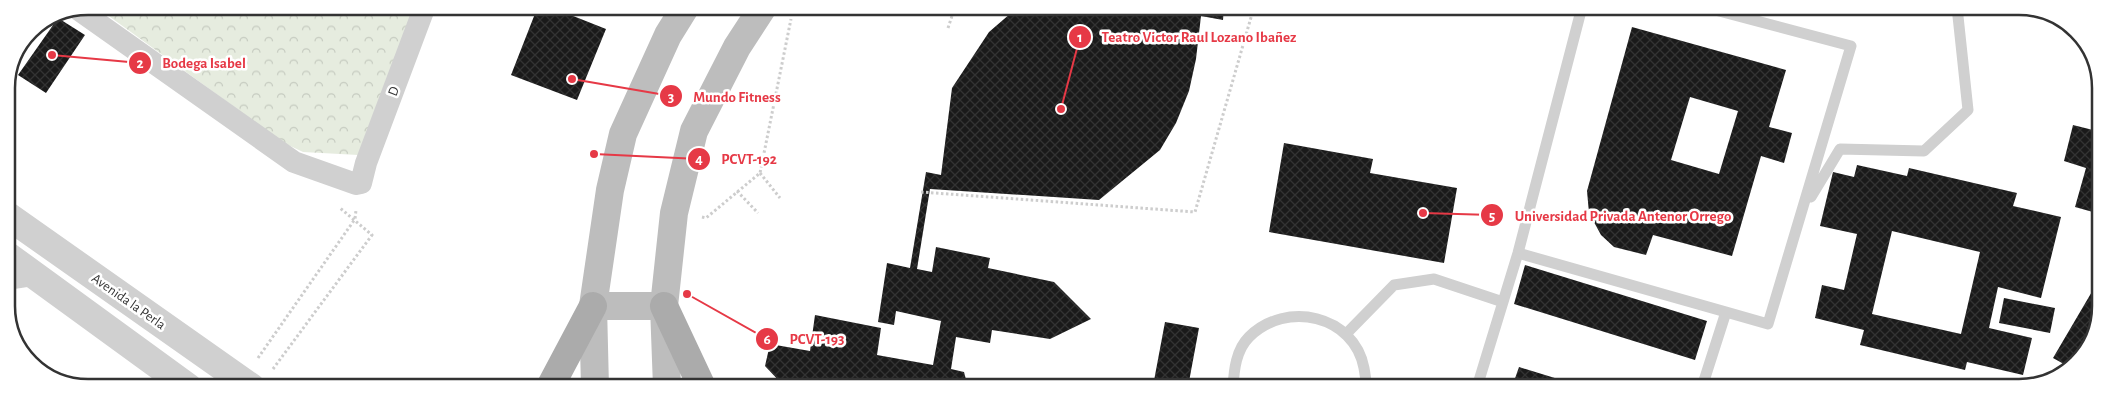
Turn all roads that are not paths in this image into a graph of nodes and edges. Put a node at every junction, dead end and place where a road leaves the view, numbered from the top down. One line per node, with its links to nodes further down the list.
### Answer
1 (86, 15): 2 (street, D)
2 (422, 15)
3 (680, 15): 13 (main road)
4 (757, 15): 14 (main road)
5 (1580, 15): 10 (lane)
6 (1734, 15): 8 (lane)
7 (1958, 15): 8 (lane)
8 (1802, 211): 15 (lane)
9 (15, 221): 18 (street, Avenida la Perla)
10 (1518, 253): 12 (lane); 15 (lane)
11 (21, 277): 17 (street)
12 (1503, 302): 16 (lane); 25 (lane)
13 (593, 306): 14 (main road); 19 (main road); 20 (main road)
14 (664, 306): 21 (main road); 22 (main road)
15 (1726, 312): 26 (lane)
16 (1346, 334): 23 (lane); 24 (lane)
17 (176, 379)
18 (253, 379)
19 (554, 379)
20 (595, 379)
21 (667, 379)
22 (698, 379)
23 (1234, 379)
24 (1364, 379)
25 (1479, 379)
26 (1705, 379)

